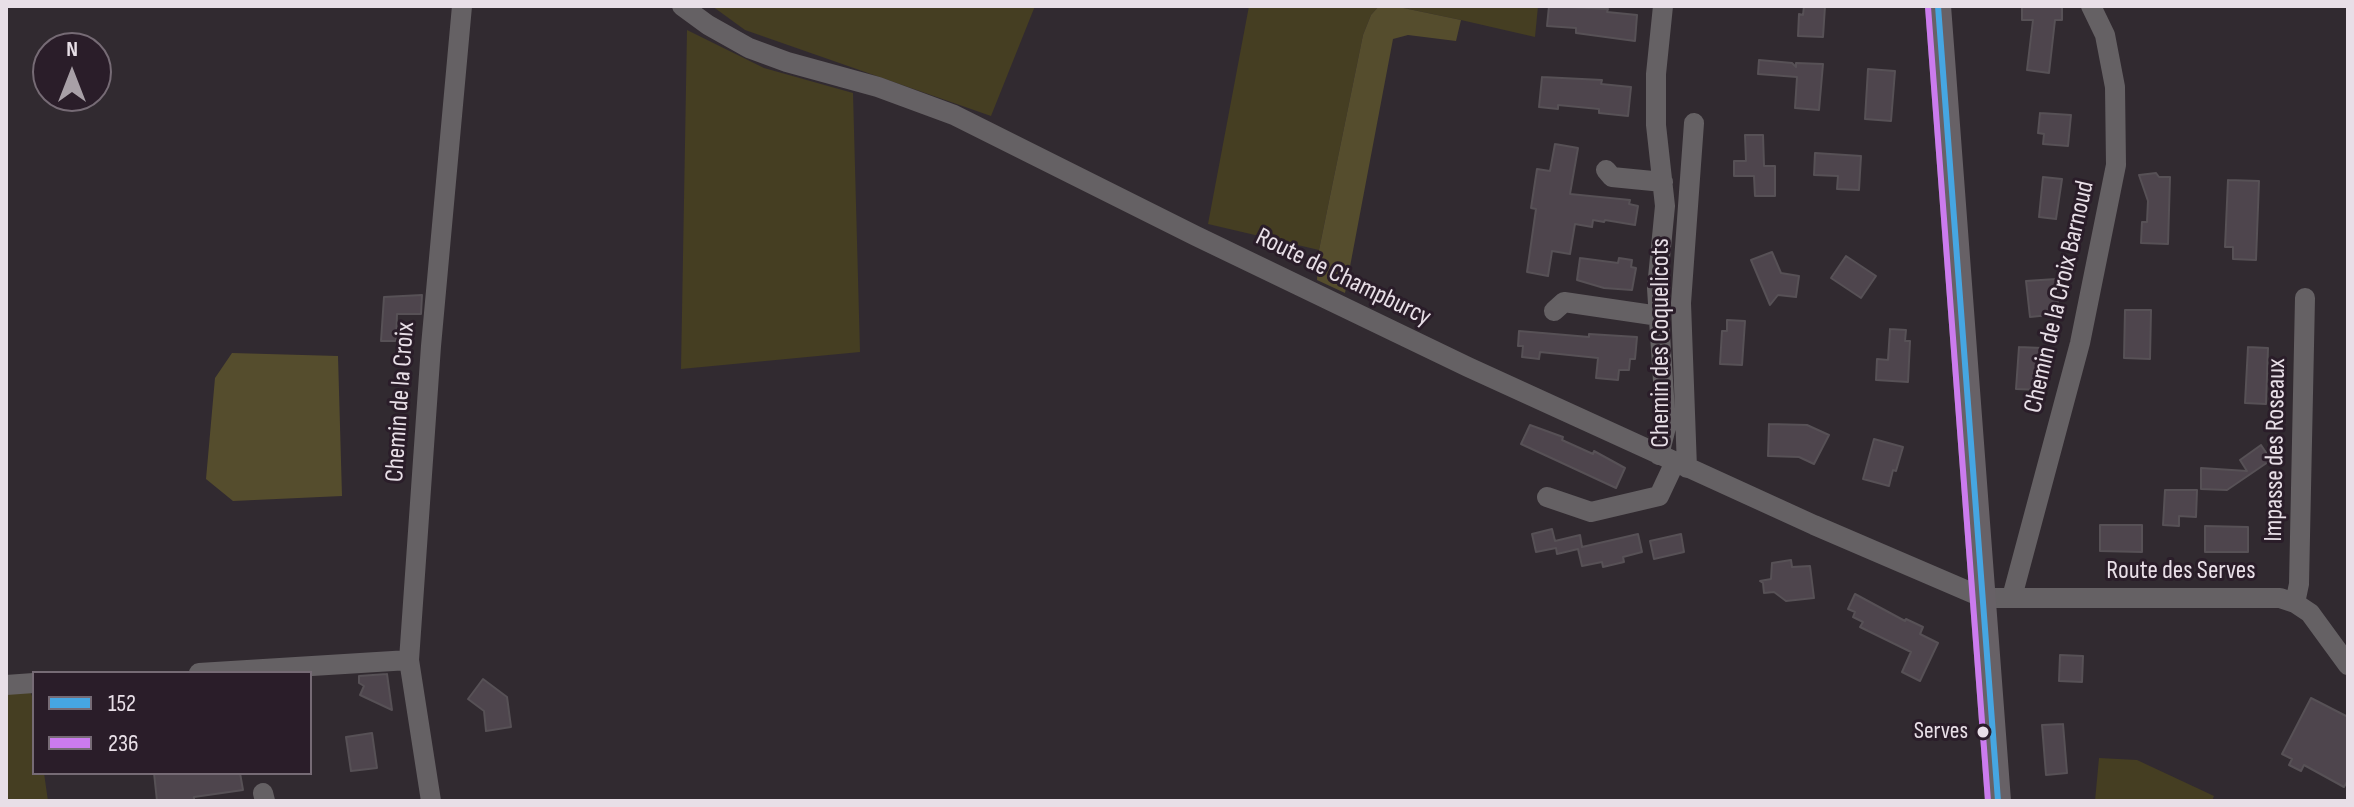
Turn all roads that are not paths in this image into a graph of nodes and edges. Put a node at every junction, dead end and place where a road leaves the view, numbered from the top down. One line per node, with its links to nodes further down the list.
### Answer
1 (462, 6): 17 (street, Chemin de la Croix)
2 (682, 6): 12 (street, Route de Champburcy)
3 (1663, 6): 8 (street)
4 (1938, 6): 15 (main road)
5 (2091, 6): 14 (street, Chemin de la Croix Barnoud)
6 (1694, 123): 12 (street, Chemin des Coquelicots)
7 (1606, 170): 8 (street)
8 (1663, 182): 11 (street)
9 (2305, 298): 16 (street, Impasse des Roseaux)
10 (1554, 311): 11 (street)
11 (1659, 316): 12 (street)
12 (1674, 461): 13 (street); 15 (street, Route de Champburcy)
13 (1547, 497)
14 (2012, 597): 15 (street, Route des Serves); 16 (street, Route des Serves)
15 (1984, 598): 23 (main road)
16 (2295, 603): 18 (street)
17 (409, 660): 19 (street); 22 (street, Chemin de la Croix)
18 (2348, 665)
19 (231, 671)
20 (32, 683): 21 (street)
21 (6, 685)
22 (431, 801)
23 (1998, 801)

